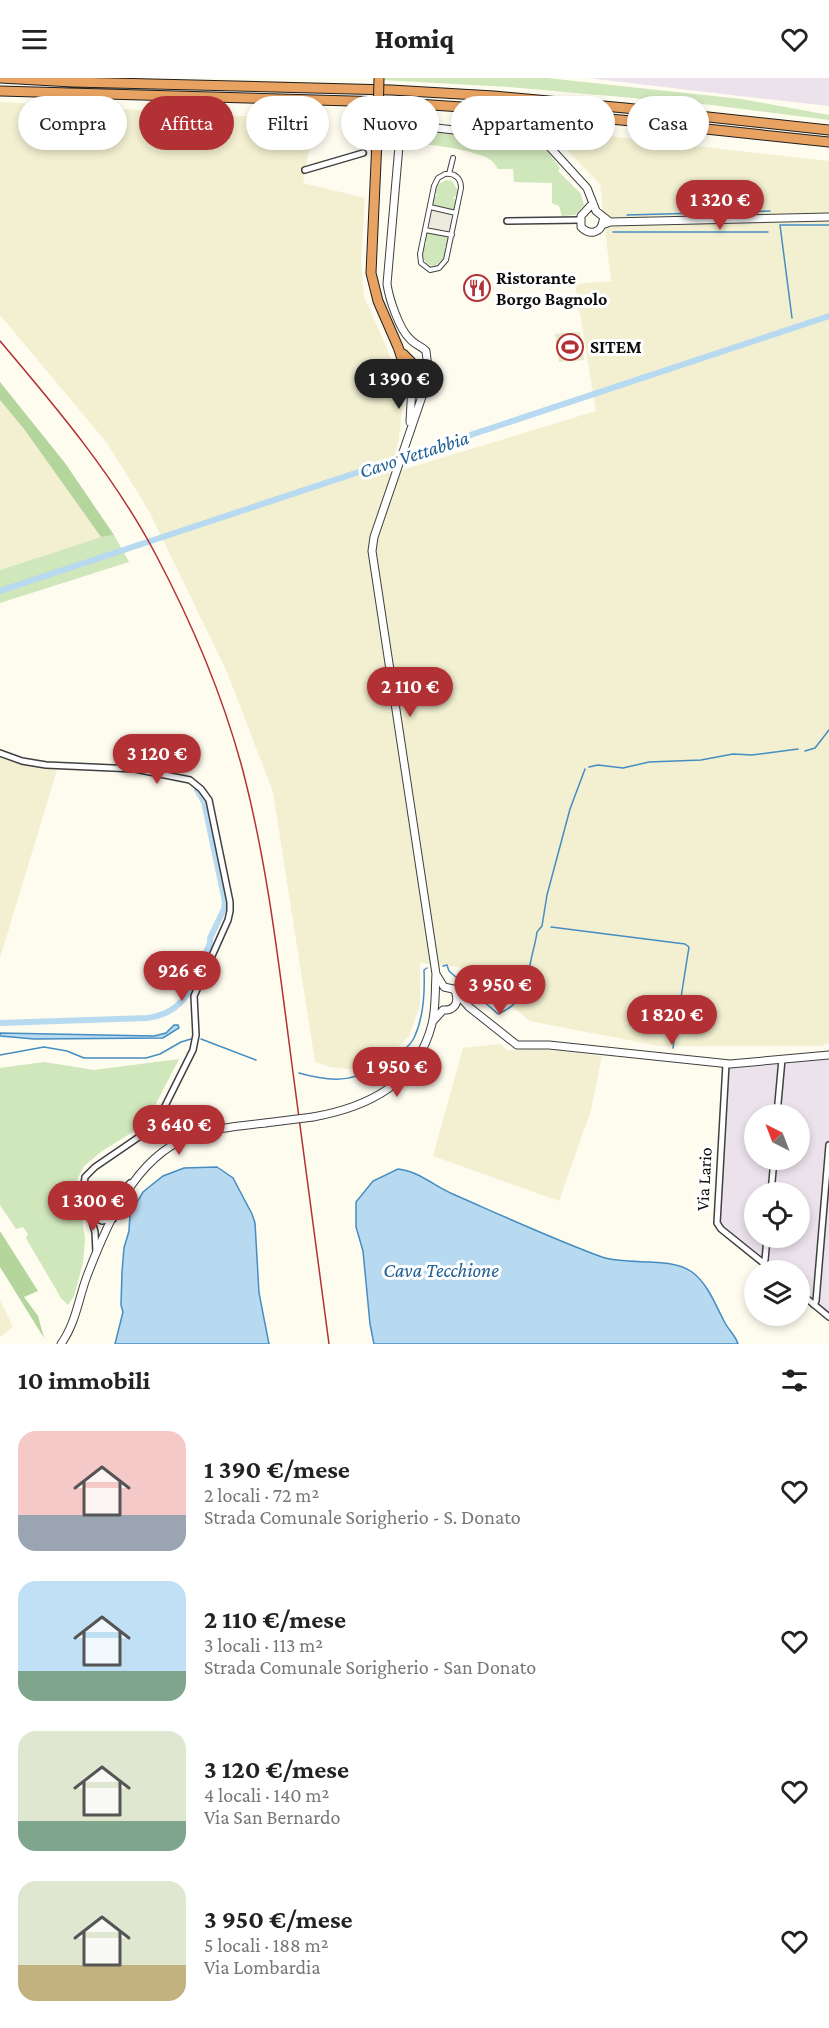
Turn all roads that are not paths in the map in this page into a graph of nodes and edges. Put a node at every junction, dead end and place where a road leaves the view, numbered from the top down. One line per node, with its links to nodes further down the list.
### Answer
1 (0, 78): 5 (highway)
2 (380, 78): 22 (highway, bridge)
3 (0, 91): 6 (highway)
4 (439, 129): 12 (street)
5 (829, 130)
6 (829, 142)
7 (399, 150): 23 (street)
8 (363, 153): 10 (street)
9 (453, 158): 11 (street)
10 (305, 170)
11 (449, 174): 13 (street); 15 (street)
12 (593, 203): 14 (street); 17 (street)
13 (430, 207): 15 (street); 20 (street)
14 (587, 211): 17 (street); 18 (street)
15 (456, 213): 21 (street)
16 (829, 217): 17 (street)
17 (603, 219): 18 (street)
18 (580, 220): 19 (street)
19 (507, 221)
20 (425, 230): 21 (street); 21 (street)
21 (452, 235)
22 (399, 347): 24 (highway); 26 (highway)
23 (427, 356): 24 (street); 25 (street)
24 (417, 366): 25 (street); 26 (street)
25 (427, 372): 27 (street)
26 (410, 381): 27 (street); 28 (street)
27 (427, 383): 28 (street)
28 (408, 436): 30 (street)
29 (0, 753): 45 (street)
30 (436, 974): 31 (street); 32 (street)
31 (444, 987): 32 (street); 33 (street)
32 (436, 992): 34 (street)
33 (456, 994): 35 (street); 36 (street)
34 (434, 1000): 37 (street); 38 (street)
35 (456, 1004): 36 (street); 37 (street)
36 (469, 1007): 41 (street)
37 (443, 1010): 38 (street)
38 (433, 1022): 44 (street, bridge)
39 (829, 1055): 40 (street)
40 (782, 1059): 41 (street); 42 (street)
41 (726, 1064): 50 (street, Via Lario)
42 (778, 1104)
43 (829, 1145): 52 (street)
44 (137, 1176): 46 (street); 48 (street)
45 (83, 1192): 46 (street); 47 (street)
46 (100, 1204): 48 (street)
47 (90, 1215): 48 (street); 49 (street)
48 (113, 1220): 49 (street)
49 (97, 1255): 54 (street)
50 (759, 1260)
51 (810, 1302): 52 (street)
52 (814, 1305): 53 (street)
53 (829, 1317)
54 (61, 1344)

